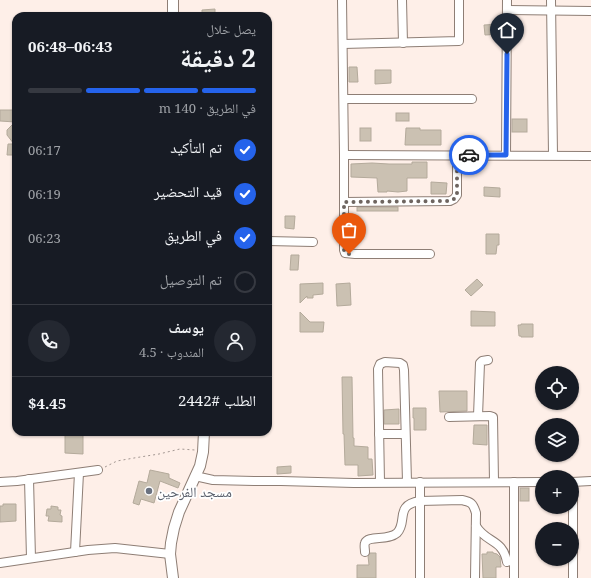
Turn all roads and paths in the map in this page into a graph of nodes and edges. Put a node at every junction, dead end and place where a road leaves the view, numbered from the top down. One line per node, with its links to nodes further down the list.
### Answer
1 (174, 0): 10 (street)
2 (342, 0): 12 (street)
3 (402, 0): 11 (street)
4 (458, 0): 11 (street)
5 (507, 0): 7 (street)
6 (551, 0): 8 (street)
7 (507, 10): 8 (street); 17 (street)
8 (551, 10): 9 (street); 18 (street)
9 (591, 11)
10 (173, 12)
11 (403, 43): 12 (street)
12 (343, 44): 13 (street)
13 (344, 99): 14 (street); 15 (street)
14 (472, 99)
15 (344, 154): 16 (street); 20 (street)
16 (457, 155): 17 (street); 20 (street)
17 (506, 155): 18 (street)
18 (553, 155): 19 (street)
19 (591, 156)
20 (344, 202): 23 (street)
21 (272, 241): 22 (street)
22 (313, 242)
23 (430, 254)
24 (488, 360): 25 (street)
25 (478, 416): 26 (street); 40 (street)
26 (450, 417)
27 (379, 434): 28 (street); 28 (street); 37 (street)
28 (405, 434): 38 (street)
29 (204, 436): 30 (street)
30 (203, 452): 31 (path); 33 (street)
31 (98, 470): 32 (street)
32 (79, 473): 34 (street); 47 (street)
33 (196, 476): 37 (street); 49 (street)
34 (29, 479): 36 (street); 50 (street)
35 (591, 481): 43 (street)
36 (0, 482)
37 (380, 482): 38 (street)
38 (407, 482): 39 (street)
39 (420, 482): 40 (street); 44 (street)
40 (494, 482): 41 (street)
41 (514, 482): 42 (street); 56 (street)
42 (535, 482)
43 (579, 482)
44 (420, 501): 46 (street); 48 (street); 54 (street)
45 (572, 514): 57 (street)
46 (476, 526): 51 (street); 55 (street)
47 (75, 552): 49 (street); 50 (street)
48 (365, 552)
49 (170, 554): 53 (street)
50 (32, 558): 52 (street)
51 (507, 562)
52 (0, 563)
53 (173, 578)
54 (420, 578)
55 (475, 578)
56 (514, 578)
57 (573, 578)

